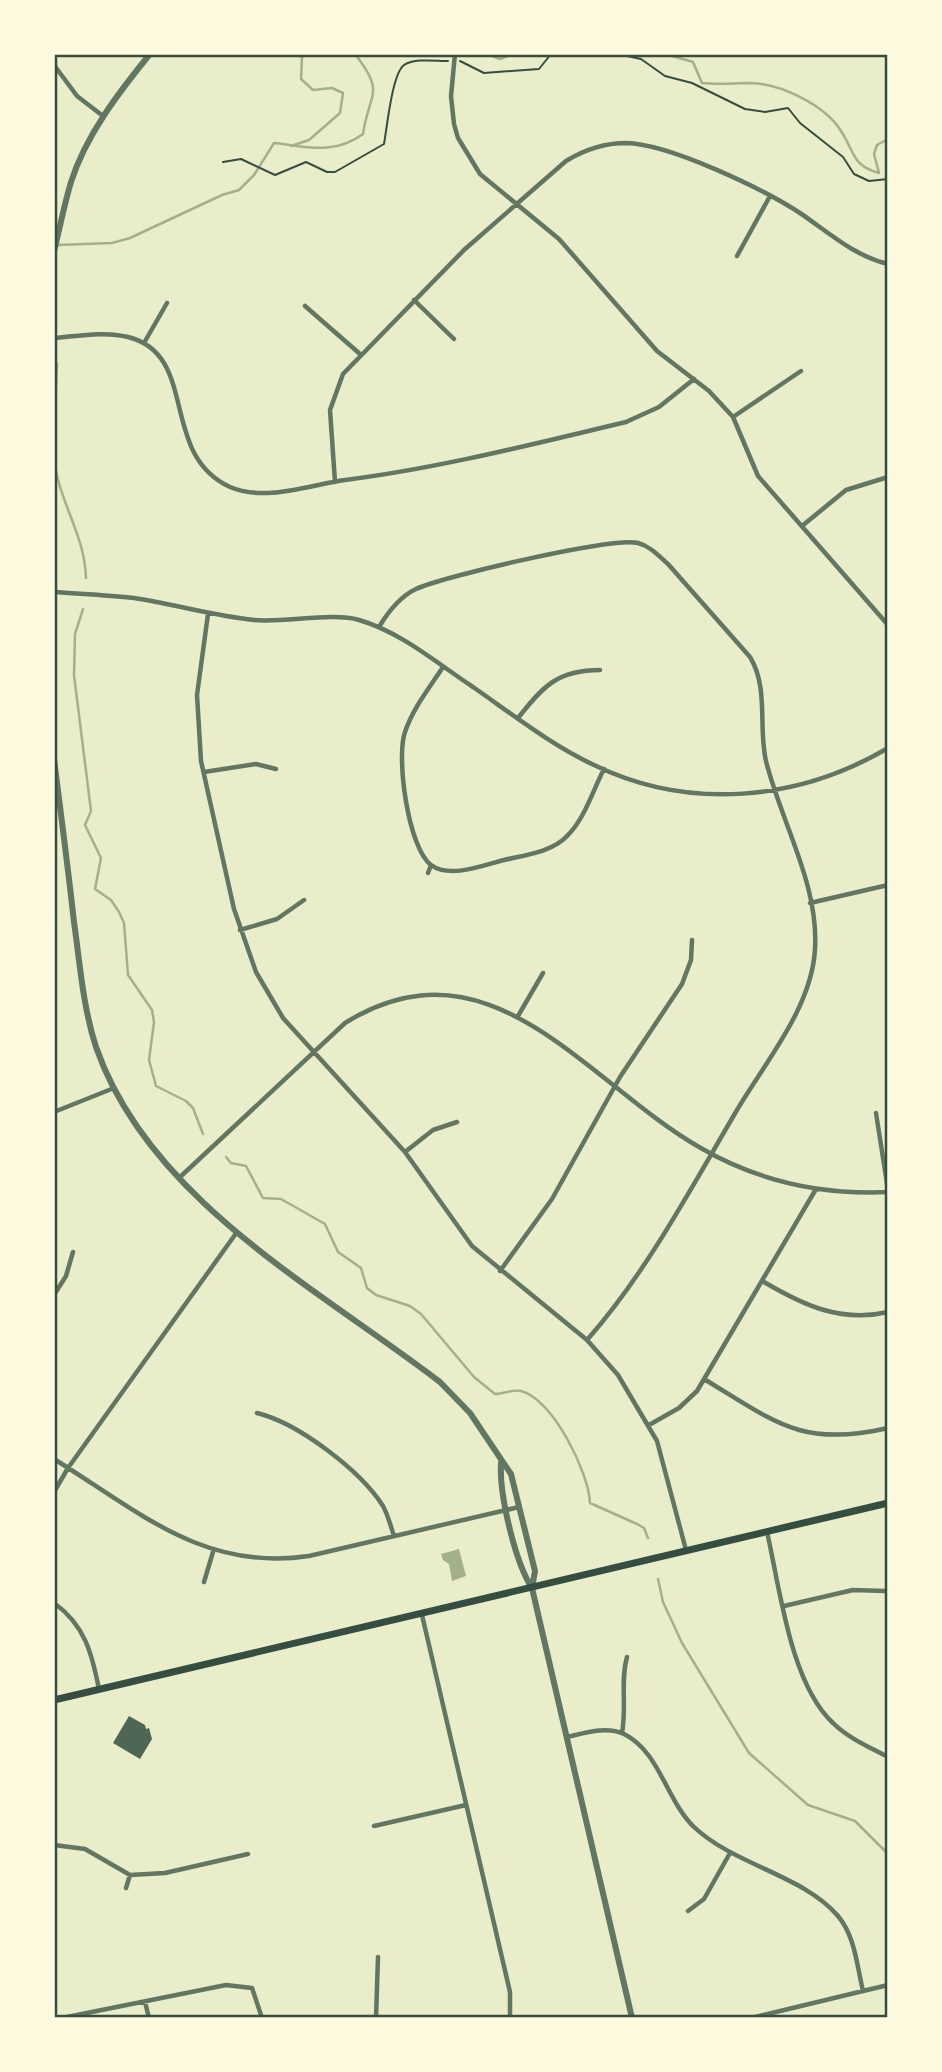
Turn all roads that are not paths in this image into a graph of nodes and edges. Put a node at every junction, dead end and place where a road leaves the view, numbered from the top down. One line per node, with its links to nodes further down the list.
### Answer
1 (150, 54): 4 (street)
2 (454, 54): 6 (street)
3 (54, 65): 4 (street)
4 (103, 116): 7 (street)
5 (770, 196): 6 (street); 8 (street); 9 (street)
6 (518, 204): 10 (street); 18 (street)
7 (54, 251)
8 (737, 256)
9 (888, 264)
10 (414, 300): 14 (street); 16 (street)
11 (167, 303): 15 (street)
12 (304, 306): 16 (street)
13 (54, 338): 15 (street)
14 (454, 339)
15 (144, 342): 21 (street)
16 (360, 354): 21 (street)
17 (801, 371): 19 (street)
18 (694, 379): 19 (street); 21 (street)
19 (733, 417): 22 (street)
20 (888, 477): 22 (street)
21 (335, 482)
22 (802, 526): 25 (street)
23 (54, 592): 24 (street)
24 (208, 614): 26 (street); 34 (street)
25 (888, 625)
26 (379, 627): 27 (street); 35 (street)
27 (443, 667): 29 (street); 36 (street)
28 (600, 670): 29 (street)
29 (518, 718): 33 (street)
30 (888, 748): 35 (street)
31 (54, 759): 47 (street)
32 (276, 769): 34 (street)
33 (604, 769): 35 (street); 36 (street)
34 (204, 772): 41 (street)
35 (775, 790): 40 (street)
36 (431, 865): 37 (street)
37 (428, 873)
38 (888, 885): 40 (street)
39 (304, 900): 41 (street)
40 (810, 903): 52 (street)
41 (240, 930): 45 (street)
42 (692, 940): 46 (street)
43 (543, 973): 44 (street)
44 (518, 1016): 45 (street); 46 (street)
45 (313, 1053): 51 (street); 53 (street)
46 (614, 1087): 52 (street); 58 (street)
47 (114, 1088): 48 (street); 53 (street)
48 (54, 1112)
49 (876, 1113): 55 (street)
50 (457, 1122): 51 (street)
51 (405, 1152): 58 (street)
52 (711, 1154): 54 (street); 62 (street)
53 (179, 1178): 56 (street)
54 (817, 1189): 55 (street); 59 (street)
55 (888, 1191)
56 (237, 1232): 68 (street); 69 (street)
57 (73, 1252): 60 (street)
58 (500, 1271): 62 (street)
59 (764, 1282): 61 (street); 63 (street)
60 (54, 1295)
61 (888, 1312)
62 (587, 1340): 65 (street)
63 (704, 1379): 65 (street); 66 (street)
64 (257, 1413): 75 (street)
65 (649, 1425): 76 (street)
66 (888, 1428)
67 (54, 1460): 69 (street)
68 (501, 1463): 72 (street); 73 (street)
69 (68, 1468): 70 (street); 77 (street)
70 (54, 1492)
71 (888, 1503): 74 (main road)
72 (520, 1507): 73 (street); 79 (street)
73 (507, 1510): 75 (street); 79 (street)
74 (767, 1532): 76 (main road); 82 (street)
75 (394, 1536): 77 (street)
76 (687, 1551): 79 (main road)
77 (213, 1552): 78 (street)
78 (204, 1582)
79 (532, 1588): 83 (main road); 88 (street)
80 (885, 1591): 82 (street)
81 (54, 1603): 85 (street)
82 (785, 1606): 89 (street)
83 (422, 1615): 85 (main road); 90 (street)
84 (627, 1657): 87 (street)
85 (99, 1690): 86 (main road)
86 (54, 1700)
87 (622, 1733): 88 (street); 93 (street)
88 (567, 1737): 107 (street)
89 (888, 1756)
90 (466, 1805): 91 (street); 106 (street)
91 (373, 1826)
92 (54, 1845): 95 (street)
93 (730, 1853): 97 (street); 100 (street)
94 (248, 1854): 95 (street)
95 (130, 1875): 96 (street)
96 (126, 1888)
97 (688, 1911)
98 (378, 1957): 105 (street)
99 (888, 1985): 100 (street)
100 (863, 1991): 108 (street)
101 (145, 2002): 102 (street); 103 (street); 104 (street)
102 (62, 2018)
103 (149, 2018)
104 (262, 2018)
105 (376, 2018)
106 (510, 2018)
107 (632, 2018)
108 (751, 2018)

